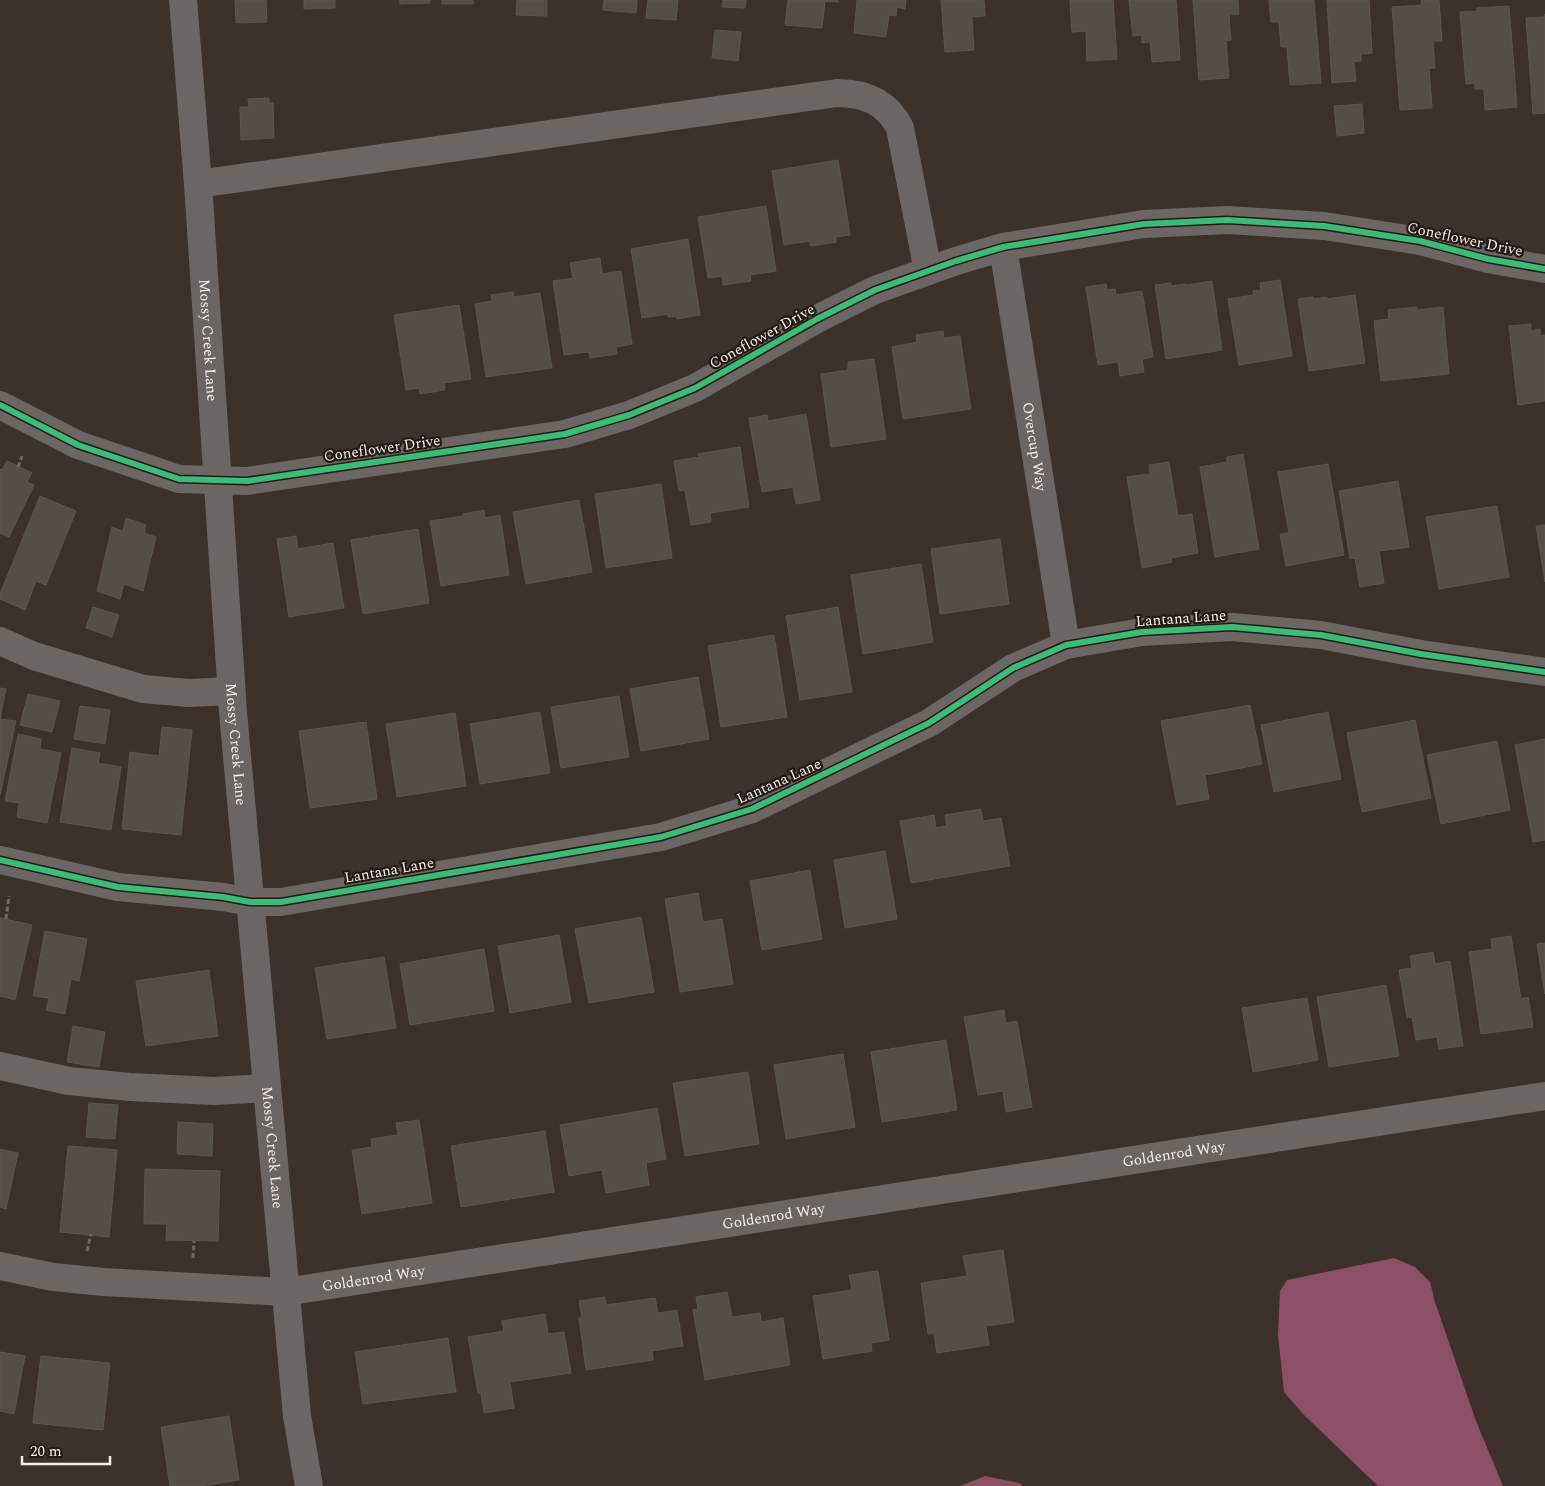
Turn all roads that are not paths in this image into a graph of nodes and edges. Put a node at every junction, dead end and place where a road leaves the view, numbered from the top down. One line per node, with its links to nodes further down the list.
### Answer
1 (183, 0): 2 (street, Mossy Creek Lane)
2 (198, 184): 5 (street); 7 (street, Mossy Creek Lane)
3 (1003, 247): 4 (street, Coneflower Drive); 5 (street, Coneflower Drive); 9 (street, Overcup Way)
4 (1545, 269)
5 (928, 271): 7 (street, Coneflower Drive)
6 (0, 405): 7 (street, Coneflower Drive)
7 (217, 480): 11 (street, Mossy Creek Lane)
8 (0, 642): 11 (street)
9 (1066, 646): 10 (street, Lantana Lane); 13 (street, Lantana Lane)
10 (1545, 672)
11 (231, 691): 13 (street, Mossy Creek Lane)
12 (0, 860): 13 (street, Lantana Lane)
13 (250, 902): 15 (street, Mossy Creek Lane)
14 (0, 1066): 15 (street)
15 (267, 1088): 18 (street, Mossy Creek Lane)
16 (1545, 1096): 18 (street, Goldenrod Way)
17 (0, 1266): 18 (street, Goldenrod Way)
18 (285, 1292): 19 (street, Mossy Creek Lane)
19 (308, 1486)

